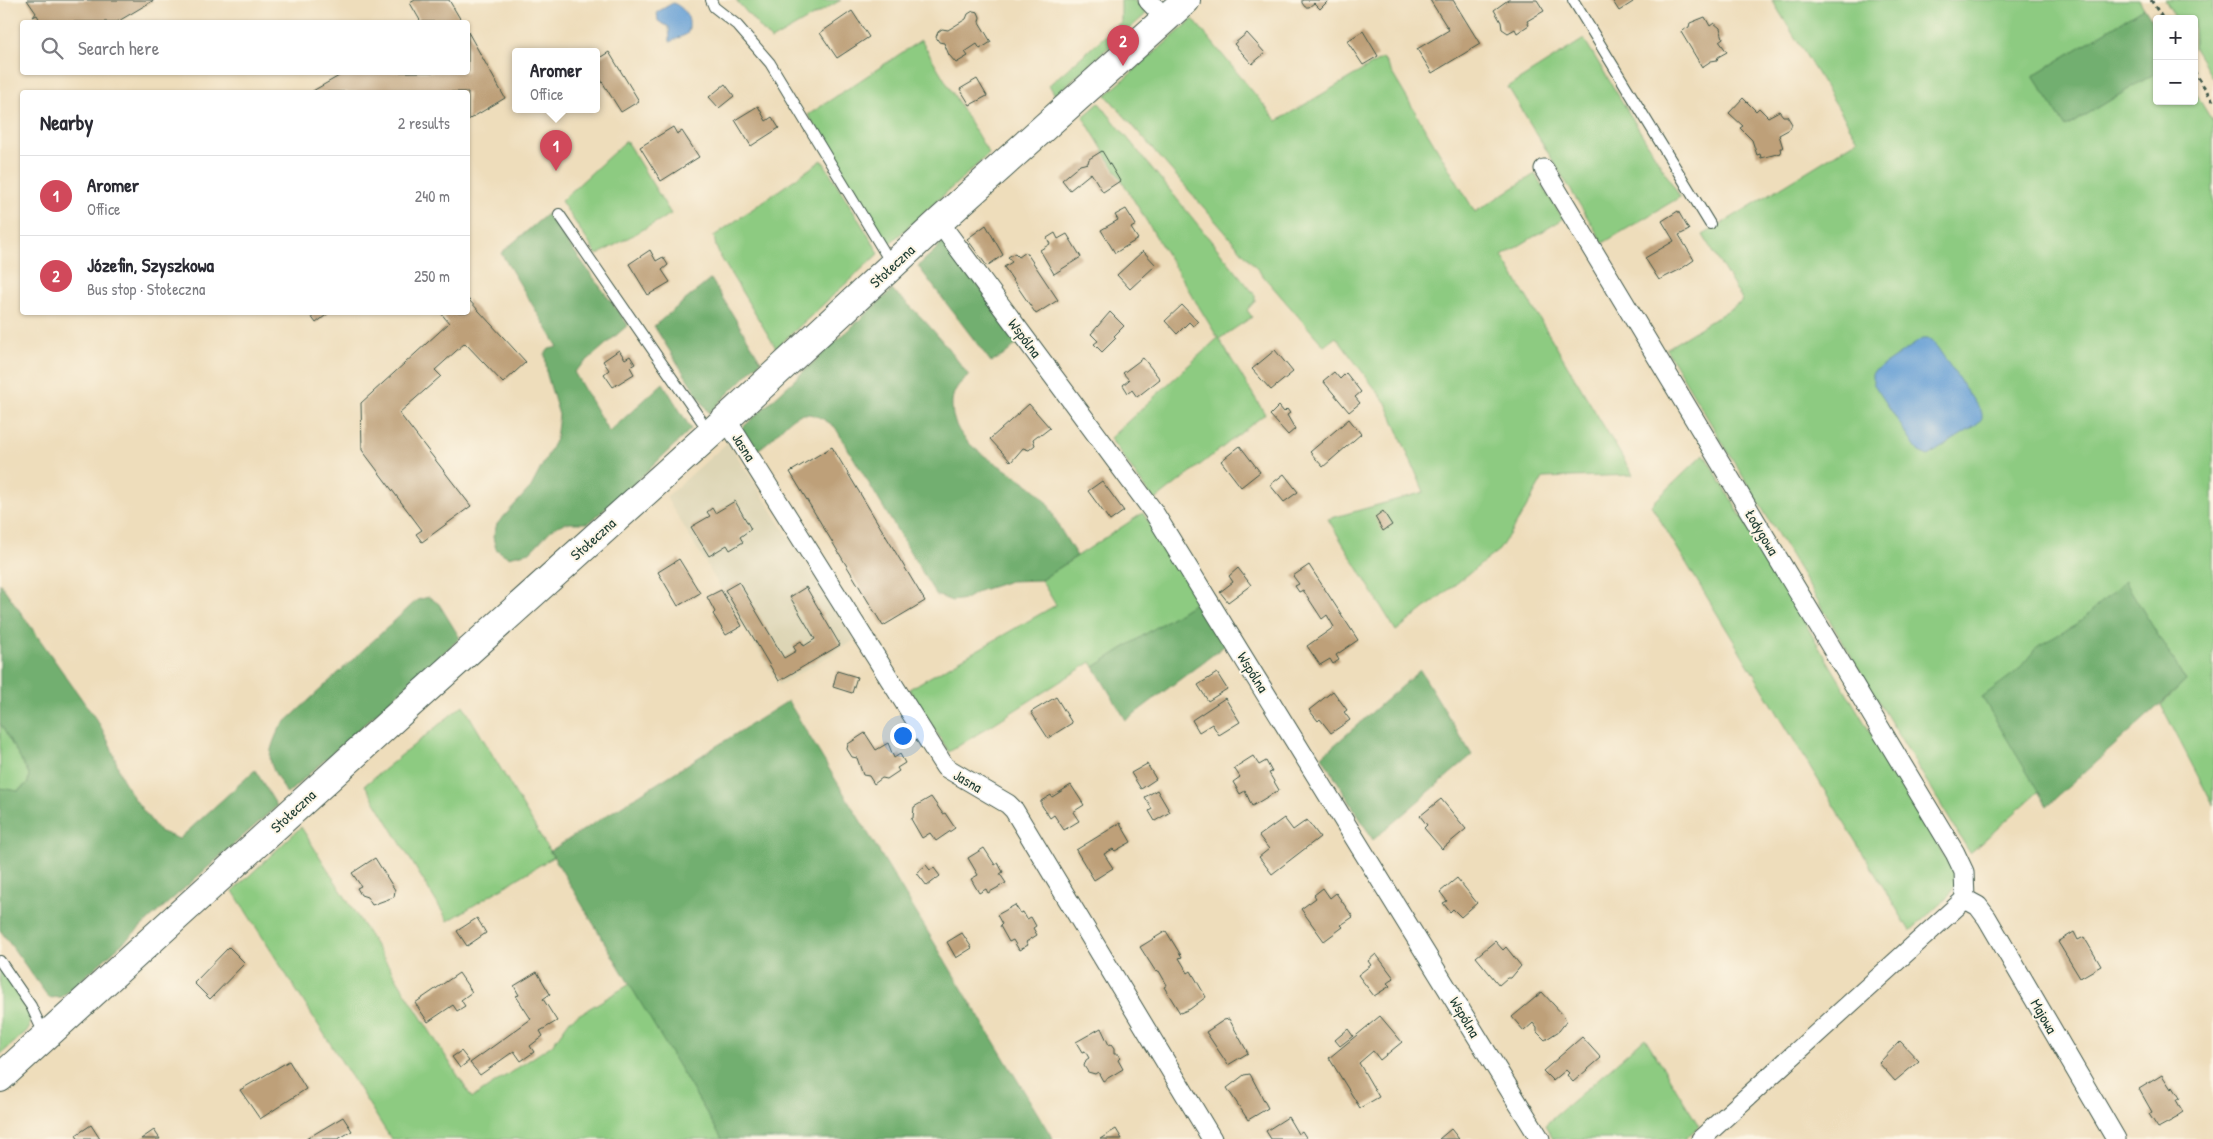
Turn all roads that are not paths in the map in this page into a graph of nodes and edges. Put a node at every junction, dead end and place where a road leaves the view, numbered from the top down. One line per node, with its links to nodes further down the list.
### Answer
1 (710, 0): 9 (lane)
2 (1186, 0): 4 (street, Stołeczna)
3 (1573, 0): 8 (lane)
4 (1156, 9): 7 (street, Stołeczna)
5 (1544, 169): 11 (street, Łodygowa)
6 (559, 214): 10 (lane)
7 (939, 222): 9 (street, Stołeczna); 16 (street, Wspólna)
8 (1710, 224)
9 (893, 266): 10 (street, Stołeczna)
10 (718, 426): 13 (street, Stołeczna); 15 (street, Jasna)
11 (1965, 899): 17 (street); 18 (street, Majowa)
12 (0, 961): 13 (lane)
13 (46, 1037): 14 (street, Stołeczna)
14 (0, 1078)
15 (1212, 1139)
16 (1540, 1139)
17 (1701, 1139)
18 (2116, 1139)

